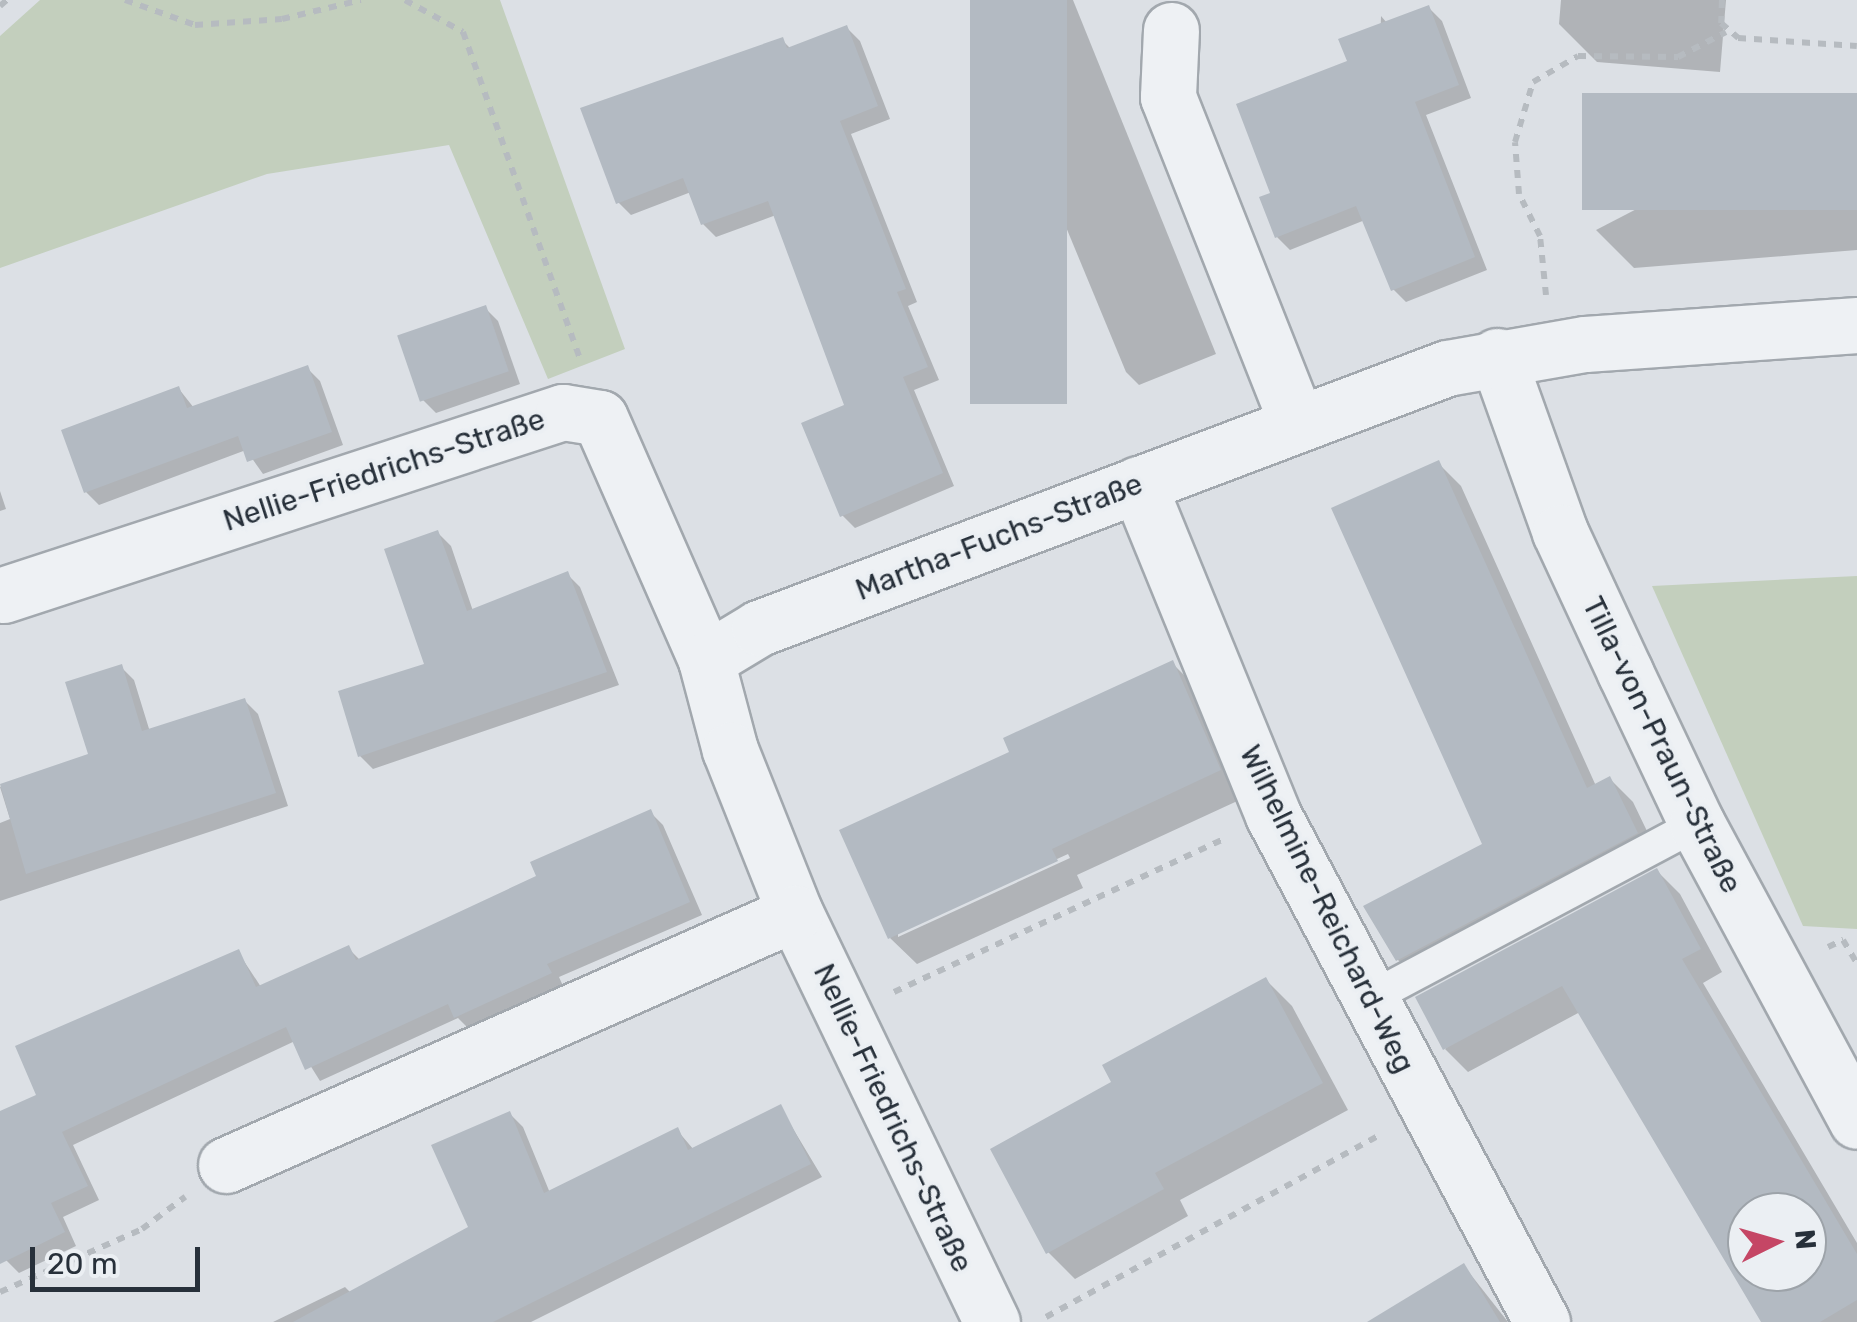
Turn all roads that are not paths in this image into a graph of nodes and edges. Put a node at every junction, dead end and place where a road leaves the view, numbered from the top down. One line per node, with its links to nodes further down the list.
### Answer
1 (1171, 30): 4 (street)
2 (1857, 325): 3 (street, Martha-Fuchs-Straße)
3 (1497, 356): 4 (street, Martha-Fuchs-Straße); 8 (street, Tilla-von-Praun-Straße)
4 (1297, 423): 5 (street, Martha-Fuchs-Straße)
5 (1138, 484): 7 (street, Martha-Fuchs-Straße); 10 (street, Wilhelmine-Reichard-Weg)
6 (4, 595): 7 (street, Nellie-Friedrichs-Straße)
7 (706, 660): 9 (street, Nellie-Friedrichs-Straße)
8 (1697, 824): 10 (lane); 11 (street, Tilla-von-Praun-Straße)
9 (795, 912): 12 (street); 13 (street, Nellie-Friedrichs-Straße)
10 (1370, 998): 14 (street, Wilhelmine-Reichard-Weg)
11 (1857, 1121)
12 (226, 1165)
13 (992, 1322)
14 (1542, 1322)

